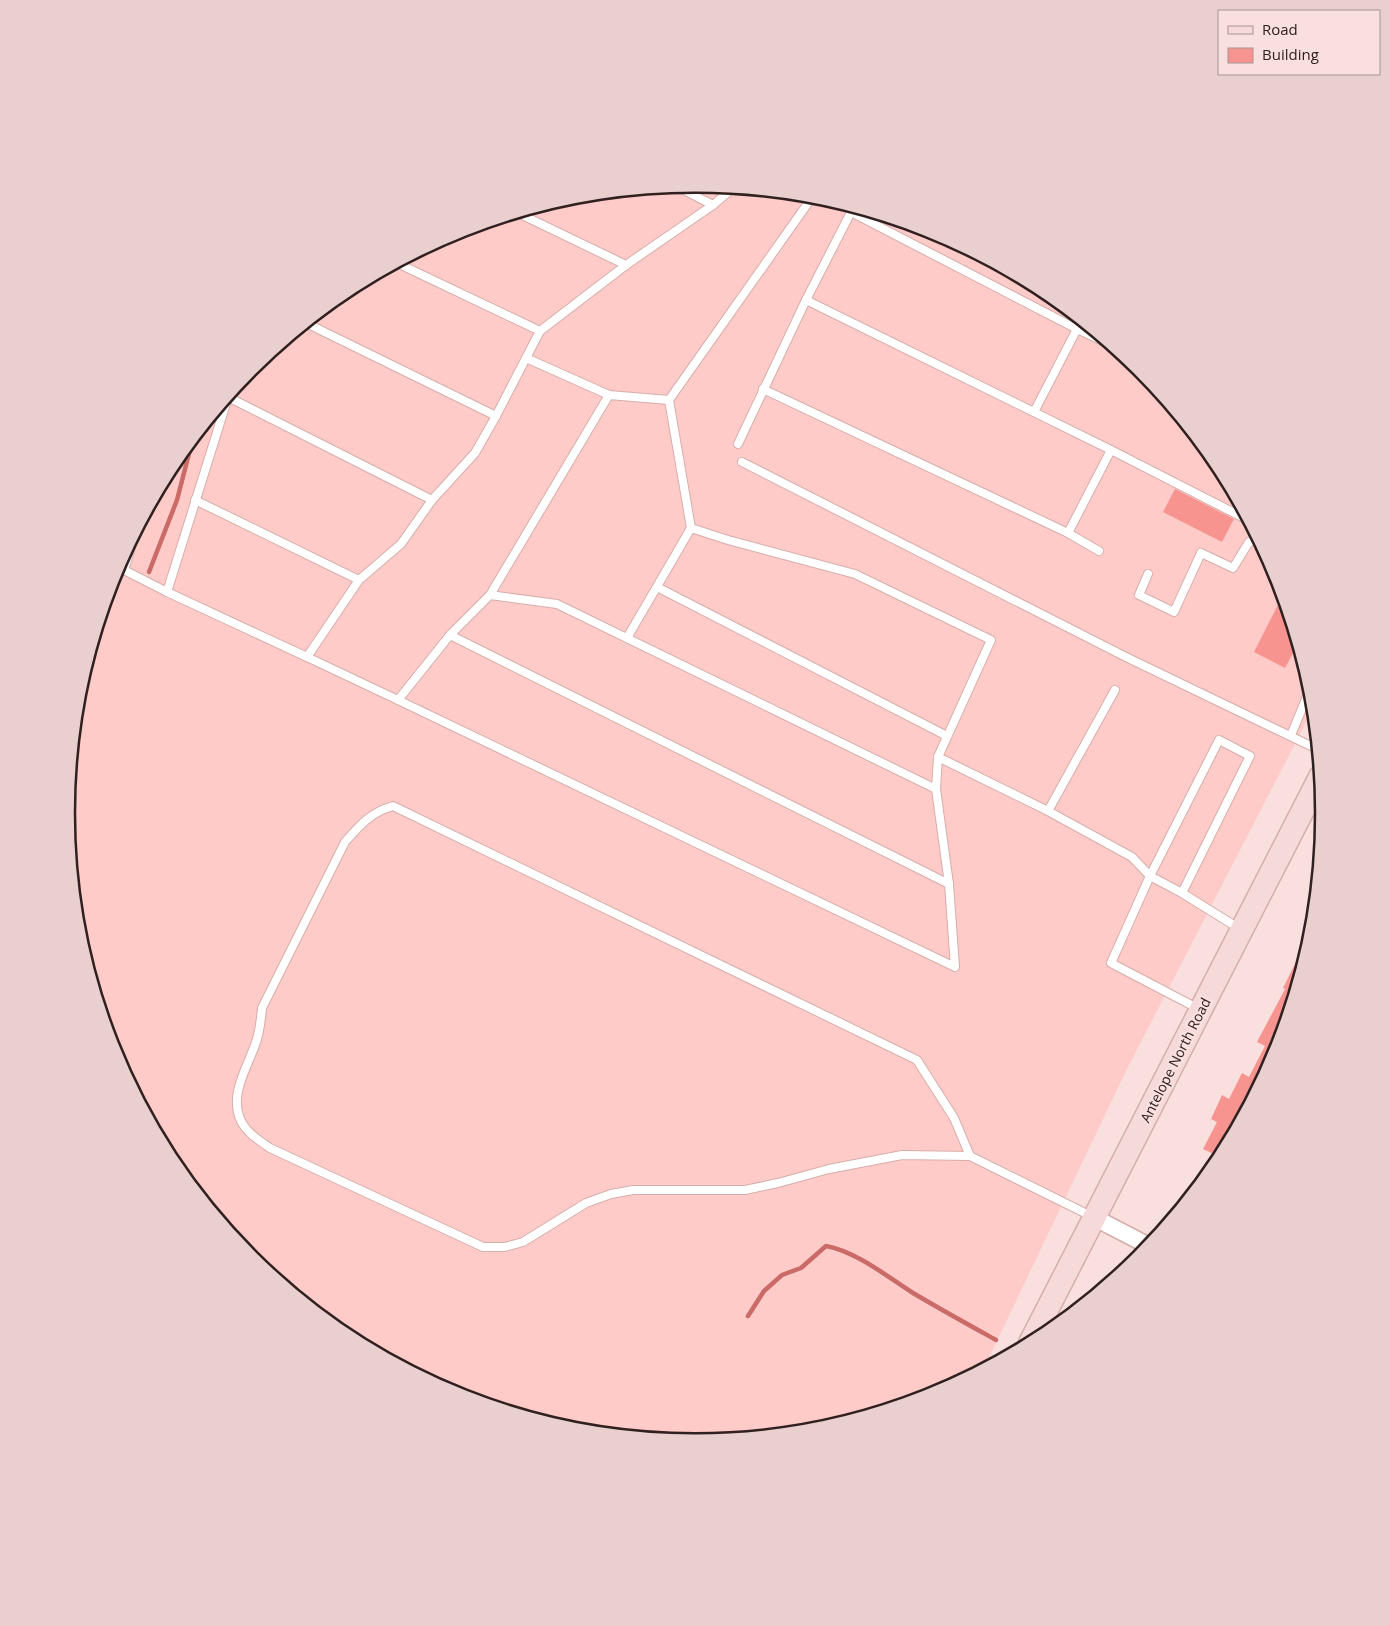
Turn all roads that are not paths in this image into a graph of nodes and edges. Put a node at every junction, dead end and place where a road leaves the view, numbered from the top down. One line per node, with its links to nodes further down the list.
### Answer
1 (690, 193): 4 (lane)
2 (725, 194): 4 (lane)
3 (807, 203): 20 (lane)
4 (712, 204): 8 (lane)
5 (850, 213): 10 (lane)
6 (526, 217): 8 (lane)
7 (866, 217): 13 (lane)
8 (626, 265): 14 (lane)
9 (404, 266): 14 (lane)
10 (806, 300): 17 (lane); 22 (lane)
11 (312, 326): 23 (lane)
12 (1078, 326): 13 (lane)
13 (1077, 329): 15 (lane); 22 (lane)
14 (540, 331): 16 (lane)
15 (1088, 334)
16 (526, 358): 18 (lane); 23 (lane)
17 (763, 390): 24 (lane); 31 (lane)
18 (608, 395): 20 (lane); 39 (lane)
19 (234, 399): 28 (lane)
20 (669, 400): 30 (lane)
21 (223, 411): 27 (lane)
22 (1034, 412): 25 (lane)
23 (496, 416): 28 (lane)
24 (738, 444)
25 (1111, 450): 29 (lane); 31 (lane)
26 (742, 462): 46 (lane)
27 (195, 500): 36 (lane); 38 (lane)
28 (432, 500): 36 (lane)
29 (1238, 515)
30 (691, 528): 37 (lane); 47 (lane)
31 (1068, 533): 33 (lane)
32 (1252, 541): 35 (lane)
33 (1099, 551)
34 (124, 571): 38 (lane)
35 (1148, 574)
36 (359, 580): 42 (lane)
37 (657, 587): 41 (lane); 47 (lane)
38 (167, 592): 42 (lane)
39 (490, 595): 40 (lane); 41 (lane)
40 (450, 635): 44 (lane); 54 (lane)
41 (627, 638): 51 (lane)
42 (307, 657): 44 (lane)
43 (1115, 690): 52 (lane)
44 (398, 700): 54 (lane)
45 (1305, 702): 46 (lane)
46 (1291, 735): 48 (lane)
47 (947, 736): 49 (lane)
48 (1311, 745)
49 (938, 757): 51 (lane); 52 (lane)
50 (1314, 788): 56 (main road, Antelope North Road)
51 (936, 789): 54 (lane)
52 (1048, 811): 53 (lane)
53 (1150, 876): 55 (lane); 55 (lane); 57 (lane)
54 (949, 884)
55 (1182, 893): 56 (lane)
56 (1243, 929): 57 (main road, Antelope North Road)
57 (1201, 1010): 59 (main road, Antelope North Road)
58 (970, 1156): 58 (lane); 59 (lane)
59 (1095, 1218): 60 (street); 61 (main road, Antelope North Road)
60 (1142, 1242)
61 (1036, 1331)

